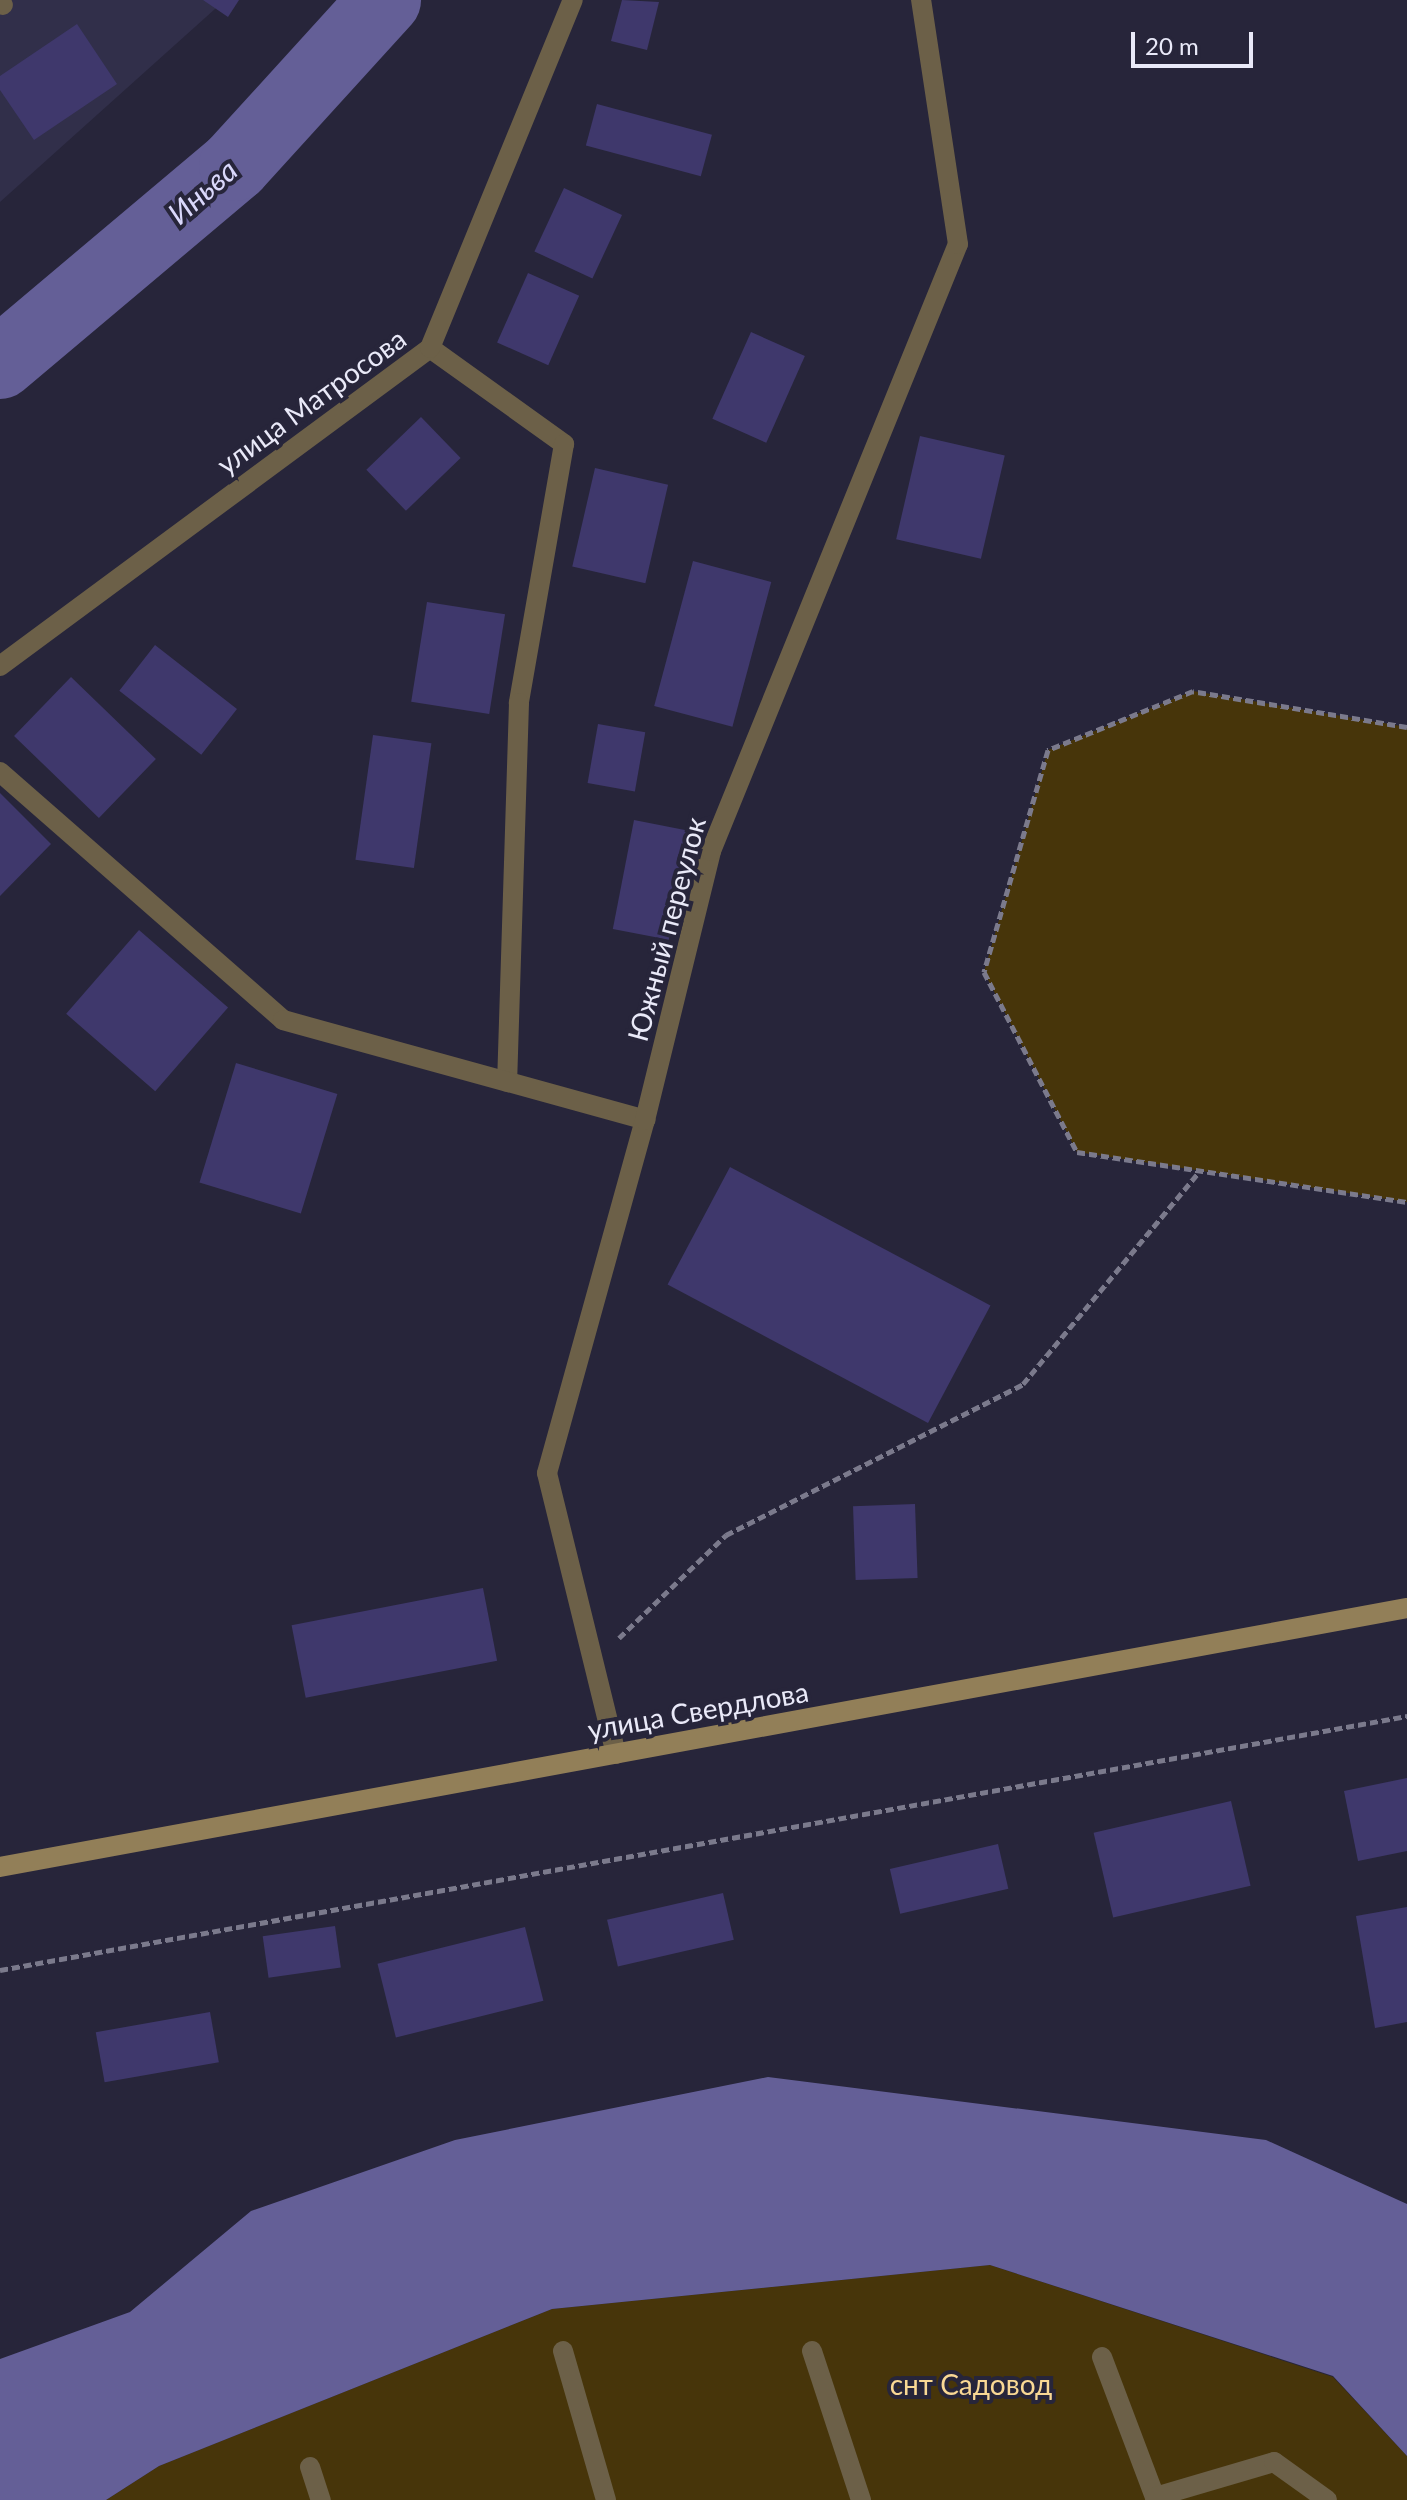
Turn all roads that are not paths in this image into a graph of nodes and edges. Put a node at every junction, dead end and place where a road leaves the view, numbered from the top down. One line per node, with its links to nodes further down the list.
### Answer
1 (573, 0): 3 (street, улица Матросова)
2 (921, 0): 7 (street, Южный переулок)
3 (430, 348): 4 (street, улица Матросова); 6 (street)
4 (0, 666)
5 (0, 772): 6 (street)
6 (507, 1082): 7 (street)
7 (645, 1120): 9 (street, Южный переулок)
8 (1407, 1608): 9 (main road, улица Свердлова)
9 (616, 1754): 10 (main road, улица Свердлова)
10 (0, 1867)
11 (563, 2351): 17 (street)
12 (812, 2351): 18 (street)
13 (1102, 2357): 15 (street)
14 (310, 2467): 16 (street)
15 (1153, 2499): 19 (street)
16 (321, 2500)
17 (606, 2500)
18 (861, 2500)
19 (1327, 2500)

